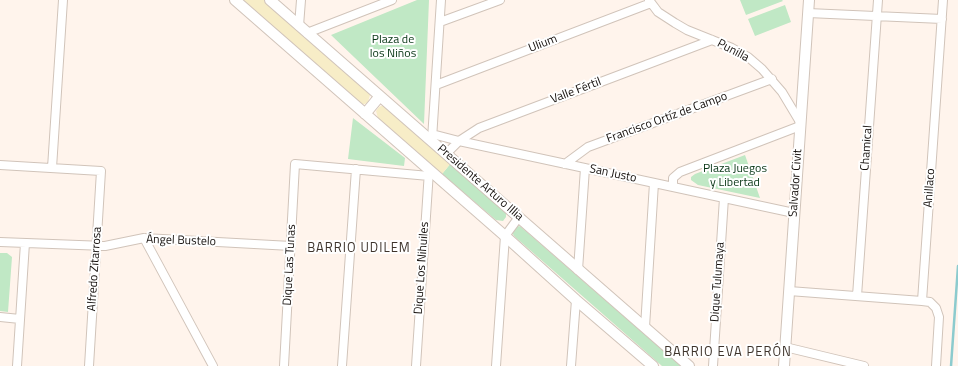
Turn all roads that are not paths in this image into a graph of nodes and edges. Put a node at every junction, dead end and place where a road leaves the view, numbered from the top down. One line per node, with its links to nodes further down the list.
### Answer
1 (63, 0): 29 (street)
2 (235, 0): 22 (street, Presidente Arturo Illia)
3 (270, 0): 16 (street, Presidente Arturo Illia)
4 (301, 0): 16 (street)
5 (392, 0): 17 (street)
6 (441, 0): 15 (street)
7 (500, 0): 15 (street)
8 (808, 0): 12 (street, Salvador Civit)
9 (878, 0): 13 (street, Chamical)
10 (943, 0): 14 (street, Anillaco)
11 (650, 2): 18 (street, Punilla); 20 (street, Ulium)
12 (808, 13): 13 (street); 23 (street, Salvador Civit)
13 (877, 16): 14 (street); 46 (street, Chamical)
14 (942, 19): 48 (street, Anillaco)
15 (440, 22): 20 (street)
16 (299, 26): 17 (street, Presidente Arturo Illia)
17 (307, 33): 21 (street, Presidente Arturo Illia)
18 (712, 40): 19 (street, Punilla); 25 (street, Valle Fértil)
19 (772, 79): 23 (street, Punilla); 27 (street, Francisco Ortíz de Campo)
20 (436, 85): 24 (street)
21 (380, 96): 22 (street); 24 (street, Presidente Arturo Illia)
22 (365, 114): 32 (street, Presidente Arturo Illia)
23 (800, 124): 34 (street); 36 (street, Salvador Civit)
24 (432, 138): 25 (street, San Justo); 26 (street, Presidente Arturo Illia)
25 (459, 141): 26 (street, Valle Fértil); 27 (street, San Justo)
26 (446, 154): 37 (street, Presidente Arturo Illia)
27 (565, 164): 30 (street, San Justo)
28 (0, 165): 29 (street)
29 (52, 168): 42 (street, Alfredo Zitarrosa)
30 (585, 168): 33 (street, San Justo); 44 (street)
31 (356, 169): 32 (street); 43 (street, Dique Las Tunas); 58 (street)
32 (429, 173): 38 (street, Presidente Arturo Illia); 59 (street, Dique Los Nihuiles)
33 (654, 183): 34 (street, San Justo); 51 (street)
34 (673, 187): 35 (street, San Justo)
35 (724, 198): 36 (street, San Justo); 64 (street, Dique Tulumaya)
36 (794, 213): 45 (street, Salvador Civit)
37 (519, 217): 38 (street); 44 (street, Presidente Arturo Illia)
38 (505, 236): 47 (street, Presidente Arturo Illia); 60 (street)
39 (144, 238): 42 (street, Ángel Bustelo); 43 (street, Ángel Bustelo); 56 (street)
40 (0, 242): 41 (street, Ángel Bustelo)
41 (25, 243): 42 (street, Ángel Bustelo); 50 (street)
42 (96, 246): 55 (street, Alfredo Zitarrosa)
43 (291, 246): 57 (street, Dique Las Tunas)
44 (578, 270): 51 (street, Presidente Arturo Illia)
45 (789, 291): 46 (street); 52 (street, Salvador Civit)
46 (857, 296): 48 (street)
47 (576, 300): 53 (street, Presidente Arturo Illia); 61 (street)
48 (922, 301): 67 (street)
49 (0, 317): 50 (street)
50 (20, 319): 54 (street)
51 (645, 327): 63 (street, Presidente Arturo Illia)
52 (786, 347): 65 (street, Salvador Civit); 66 (street)
53 (643, 362): 62 (street, Presidente Arturo Illia)
54 (17, 366)
55 (89, 366)
56 (213, 366)
57 (284, 366)
58 (342, 366)
59 (416, 366)
60 (496, 366)
61 (571, 366)
62 (653, 366)
63 (689, 366)
64 (713, 366)
65 (784, 366)
66 (863, 366)
67 (936, 366)

